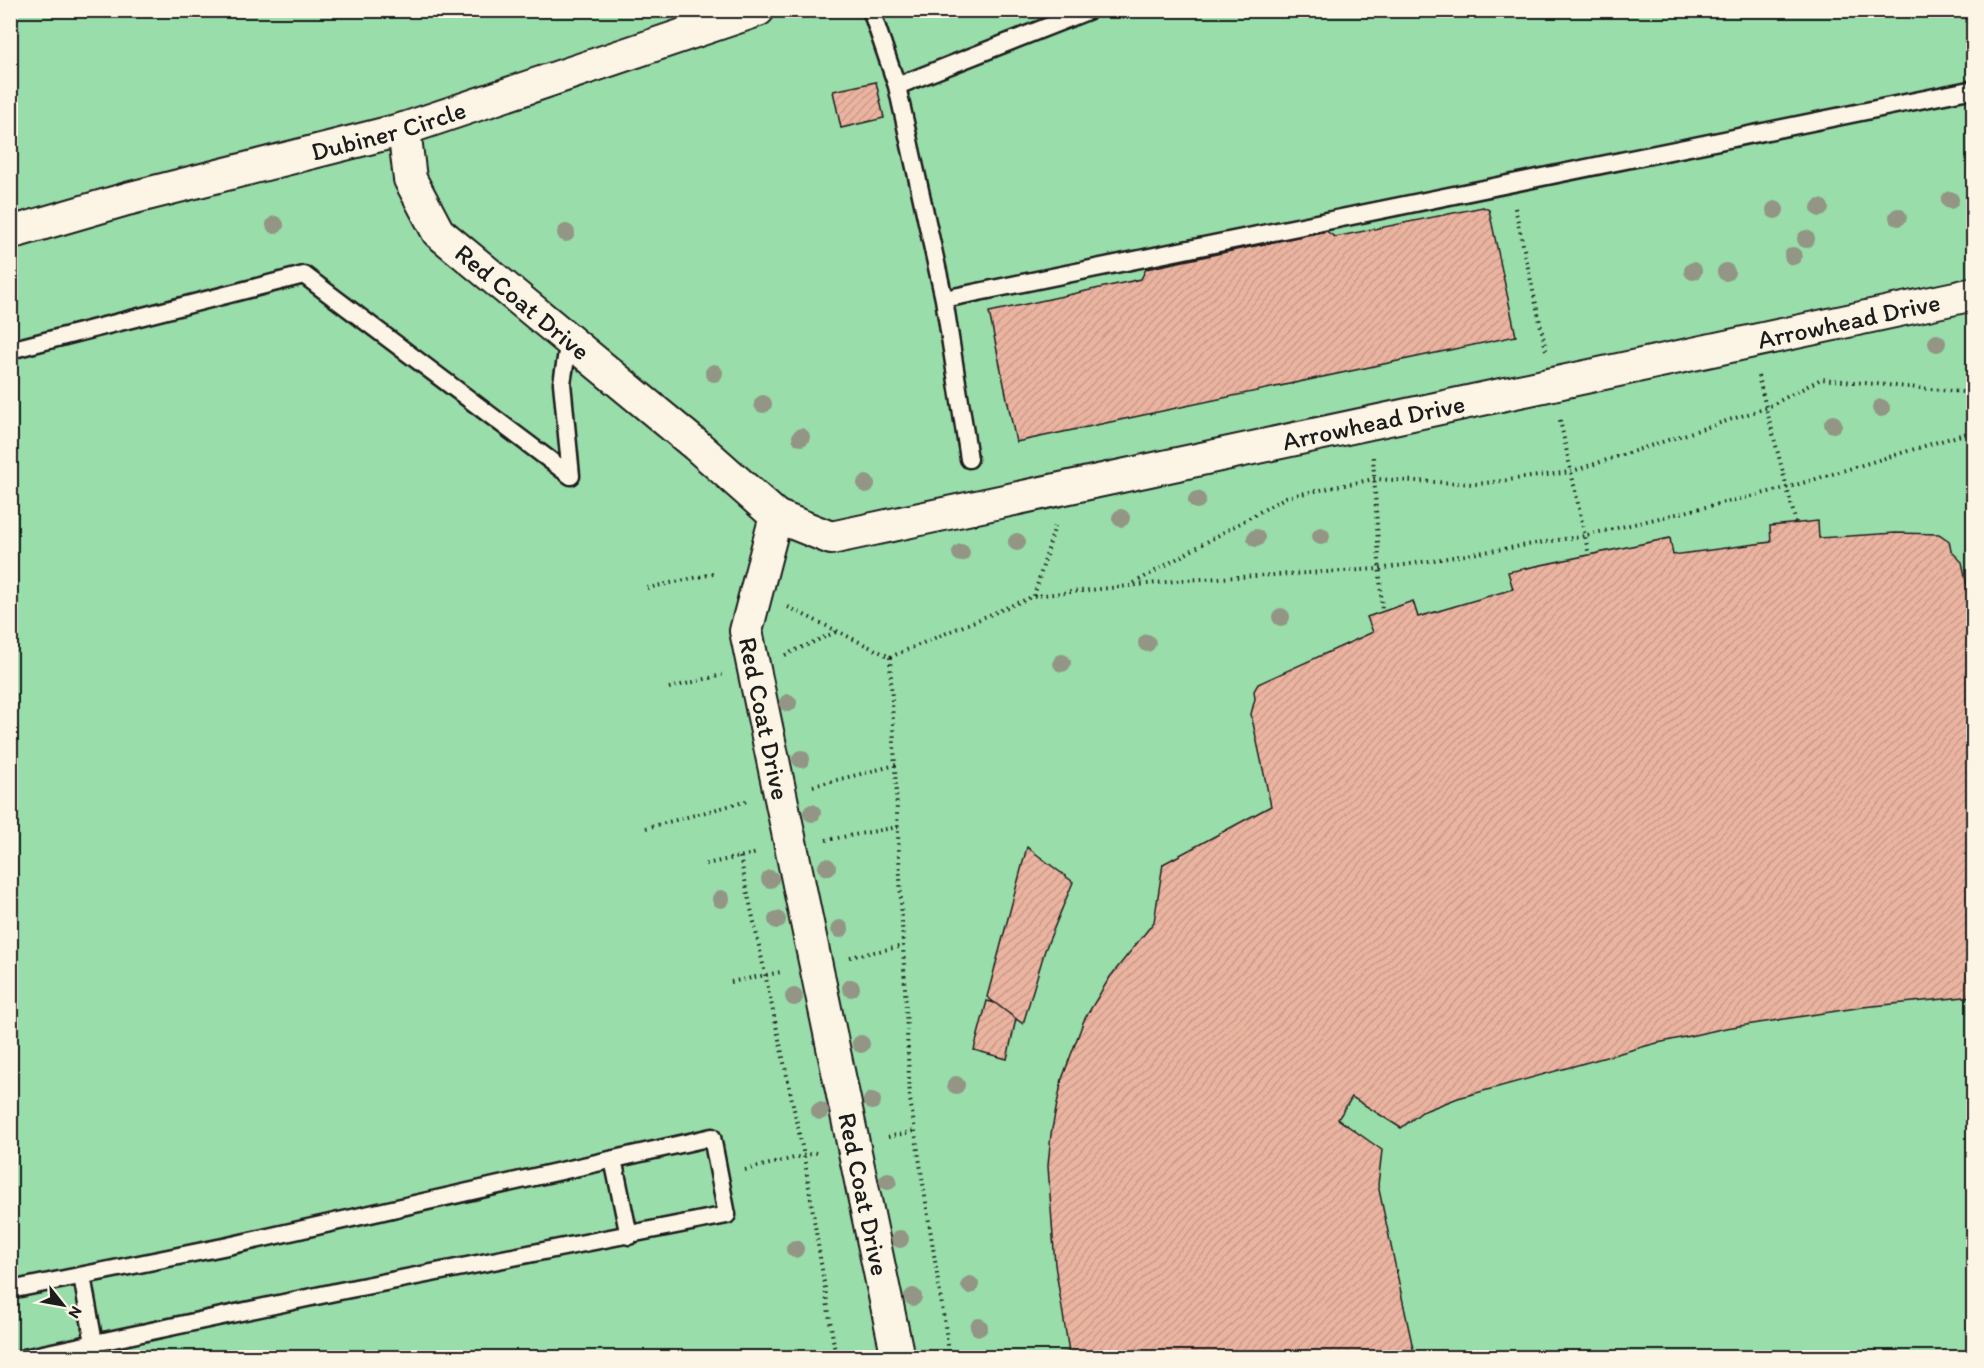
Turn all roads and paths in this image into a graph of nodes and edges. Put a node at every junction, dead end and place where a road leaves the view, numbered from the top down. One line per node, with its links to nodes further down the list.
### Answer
1 (758, 10): 6 (street, Dubiner Circle)
2 (871, 10): 4 (lane)
3 (1090, 10): 4 (lane)
4 (897, 86): 10 (lane)
5 (1974, 89): 7 (lane)
6 (404, 129): 8 (street, Dubiner Circle); 11 (street, Red Coat Drive)
7 (1509, 185): 10 (lane); 13 (path)
8 (10, 233)
9 (1974, 294): 23 (street, Arrowhead Drive)
10 (944, 299): 20 (lane)
11 (569, 340): 12 (lane); 25 (street, Red Coat Drive)
12 (10, 350)
13 (1547, 351)
14 (1758, 375): 16 (path)
15 (1974, 393): 16 (path)
16 (1766, 408): 21 (path); 24 (path)
17 (1560, 420): 21 (path)
18 (1974, 431): 24 (path)
19 (1373, 457): 22 (path)
20 (969, 459)
21 (1570, 472): 22 (path); 27 (path)
22 (1374, 480): 29 (path); 31 (path)
23 (1066, 488): 25 (street, Arrowhead Drive); 33 (path)
24 (1786, 488): 26 (path); 27 (path)
25 (776, 516): 67 (street, Red Coat Drive)
26 (1796, 524)
27 (1583, 536): 28 (path); 29 (path)
28 (1589, 555)
29 (1379, 569): 31 (path); 35 (path)
30 (713, 574): 32 (path)
31 (1131, 585): 33 (path)
32 (647, 588)
33 (1034, 596): 38 (path)
34 (788, 607): 36 (path)
35 (1382, 612)
36 (838, 631): 37 (path); 38 (path)
37 (780, 657)
38 (890, 657): 41 (path)
39 (723, 675): 40 (path)
40 (669, 688)
41 (896, 765): 42 (path); 44 (path)
42 (809, 787)
43 (748, 801): 45 (path)
44 (898, 827): 46 (path); 50 (path)
45 (646, 828)
46 (821, 841)
47 (762, 852): 48 (path)
48 (740, 857): 49 (path); 53 (path)
49 (706, 864)
50 (903, 946): 51 (path); 55 (path)
51 (846, 958)
52 (785, 971): 53 (path)
53 (763, 975): 54 (path); 58 (path)
54 (731, 982)
55 (915, 1131): 56 (path); 68 (path)
56 (883, 1138)
57 (824, 1151): 58 (path)
58 (804, 1156): 60 (path); 66 (path)
59 (613, 1159): 61 (lane); 61 (lane); 62 (lane)
60 (734, 1173)
61 (629, 1236): 64 (lane)
62 (82, 1276): 63 (lane); 64 (lane)
63 (10, 1290)
64 (94, 1342): 65 (lane)
65 (24, 1358)
66 (836, 1358)
67 (898, 1358)
68 (950, 1358)

